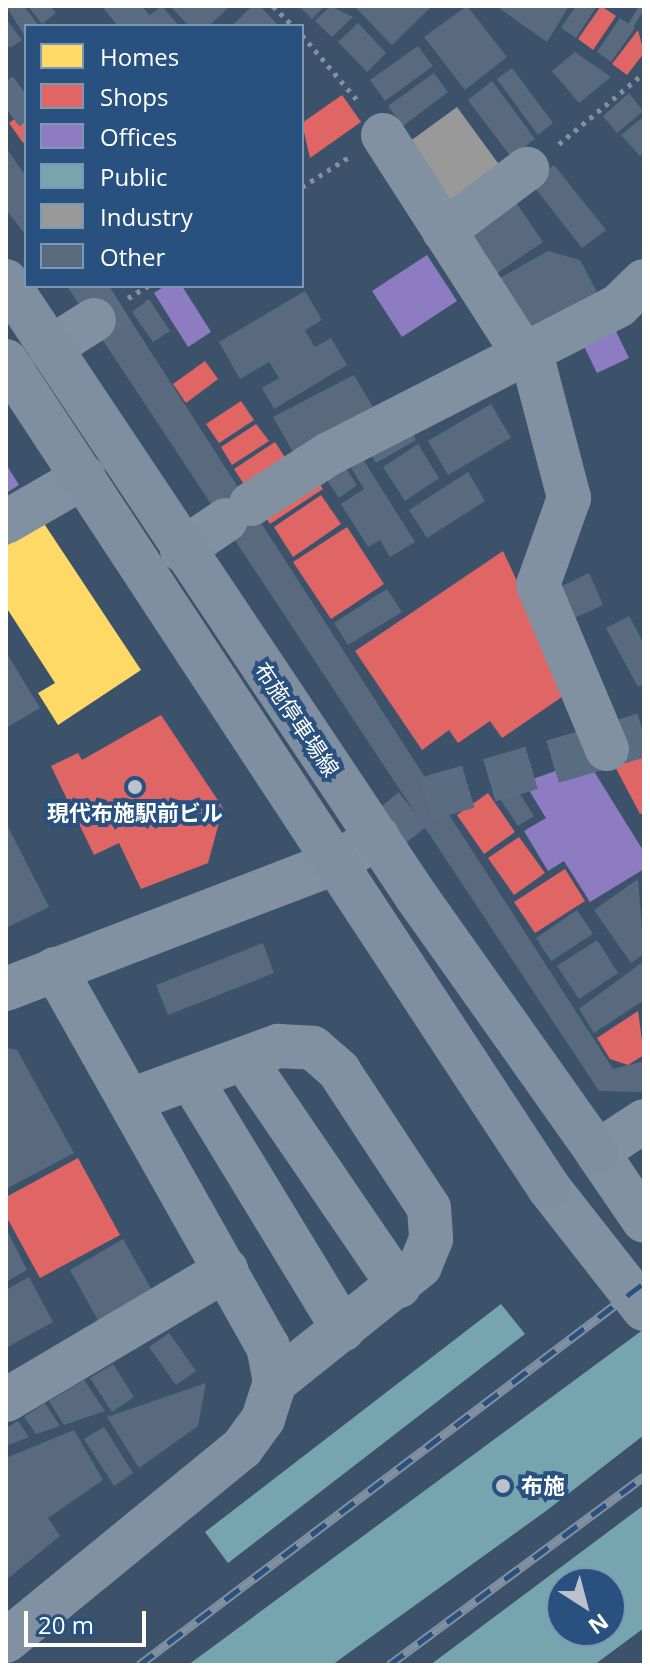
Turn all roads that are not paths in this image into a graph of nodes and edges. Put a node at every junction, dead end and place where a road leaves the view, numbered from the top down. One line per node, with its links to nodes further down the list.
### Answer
1 (383, 135): 3 (street)
2 (527, 169): 3 (street)
3 (444, 231): 8 (street)
4 (6, 281): 7 (main road, 布施停車場線)
5 (644, 281): 8 (street)
6 (107, 312): 7 (street)
7 (50, 348): 12 (main road, 布施停車場線)
8 (527, 351): 12 (street); 13 (street)
9 (6, 361): 10 (main road, 布施停車場線)
10 (84, 477): 11 (street); 15 (main road, 布施停車場線)
11 (6, 522)
12 (182, 550): 14 (main road, 布施停車場線)
13 (607, 749)
14 (378, 837): 15 (street); 22 (main road, 布施停車場線)
15 (335, 863): 16 (street); 23 (main road, 布施停車場線)
16 (55, 969): 17 (street); 20 (street)
17 (6, 989)
18 (244, 1059): 19 (street); 26 (street); 26 (street)
19 (191, 1079): 20 (street); 28 (street)
20 (131, 1100): 25 (street)
21 (644, 1121): 22 (street)
22 (597, 1152): 24 (street)
23 (549, 1188): 27 (street)
24 (644, 1221)
25 (226, 1270): 29 (street); 30 (street)
26 (399, 1286): 28 (street)
27 (644, 1309)
28 (343, 1329): 29 (street)
29 (275, 1382): 31 (street)
30 (6, 1400)
31 (6, 1641)

